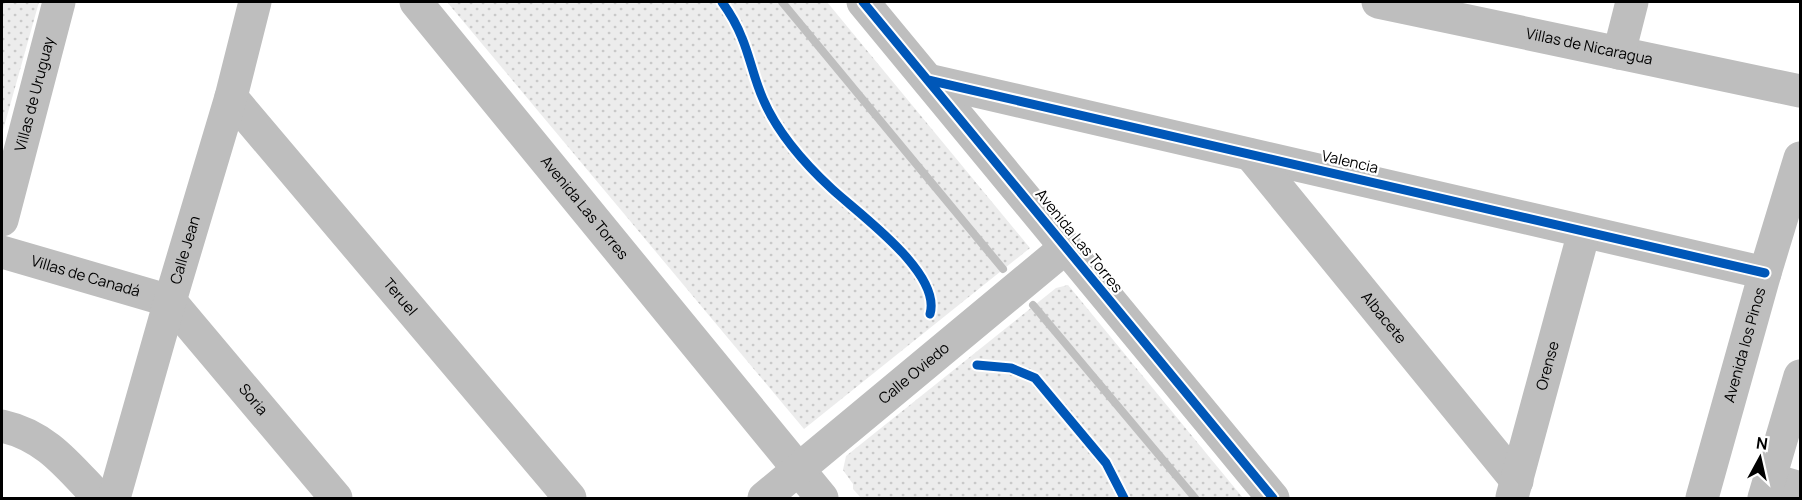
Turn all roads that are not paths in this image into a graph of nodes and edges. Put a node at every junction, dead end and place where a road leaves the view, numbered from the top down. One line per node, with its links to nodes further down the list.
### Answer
1 (59, 2): 13 (street, Villas de Uruguay)
2 (255, 2): 10 (street, Calle Jean)
3 (416, 2): 21 (street, Avenida Las Torres)
4 (863, 2): 8 (street, Avenida Las Torres)
5 (1378, 2): 7 (street, Villas de Nicaragua)
6 (1632, 2): 7 (street)
7 (1619, 53): 9 (street, Villas de Nicaragua)
8 (928, 80): 11 (street, Valencia); 15 (street, Avenida Las Torres)
9 (1800, 91)
10 (231, 97): 18 (street, Calle Jean); 28 (street, Teruel)
11 (1251, 155): 14 (street, Valencia); 24 (street, Albacete)
12 (1800, 158): 17 (street, Avenida los Pinos)
13 (2, 220)
14 (1584, 232): 17 (street, Valencia); 24 (street, Orense)
15 (1065, 248): 21 (street, Calle Oviedo); 31 (street, Avenida Las Torres)
16 (2, 252): 18 (street, Villas de Canadá)
17 (1765, 273): 32 (street, Avenida los Pinos)
18 (170, 301): 26 (street, Calle Jean); 27 (street, Soria)
19 (1800, 376): 23 (street)
20 (2, 426): 25 (street)
21 (798, 470): 29 (street, Calle Oviedo); 30 (street, Avenida Las Torres)
22 (1800, 488): 23 (street)
23 (1767, 489)
24 (1514, 490)
25 (99, 498)
26 (114, 498)
27 (336, 498)
28 (570, 498)
29 (764, 498)
30 (822, 498)
31 (1273, 498)
32 (1702, 498)

